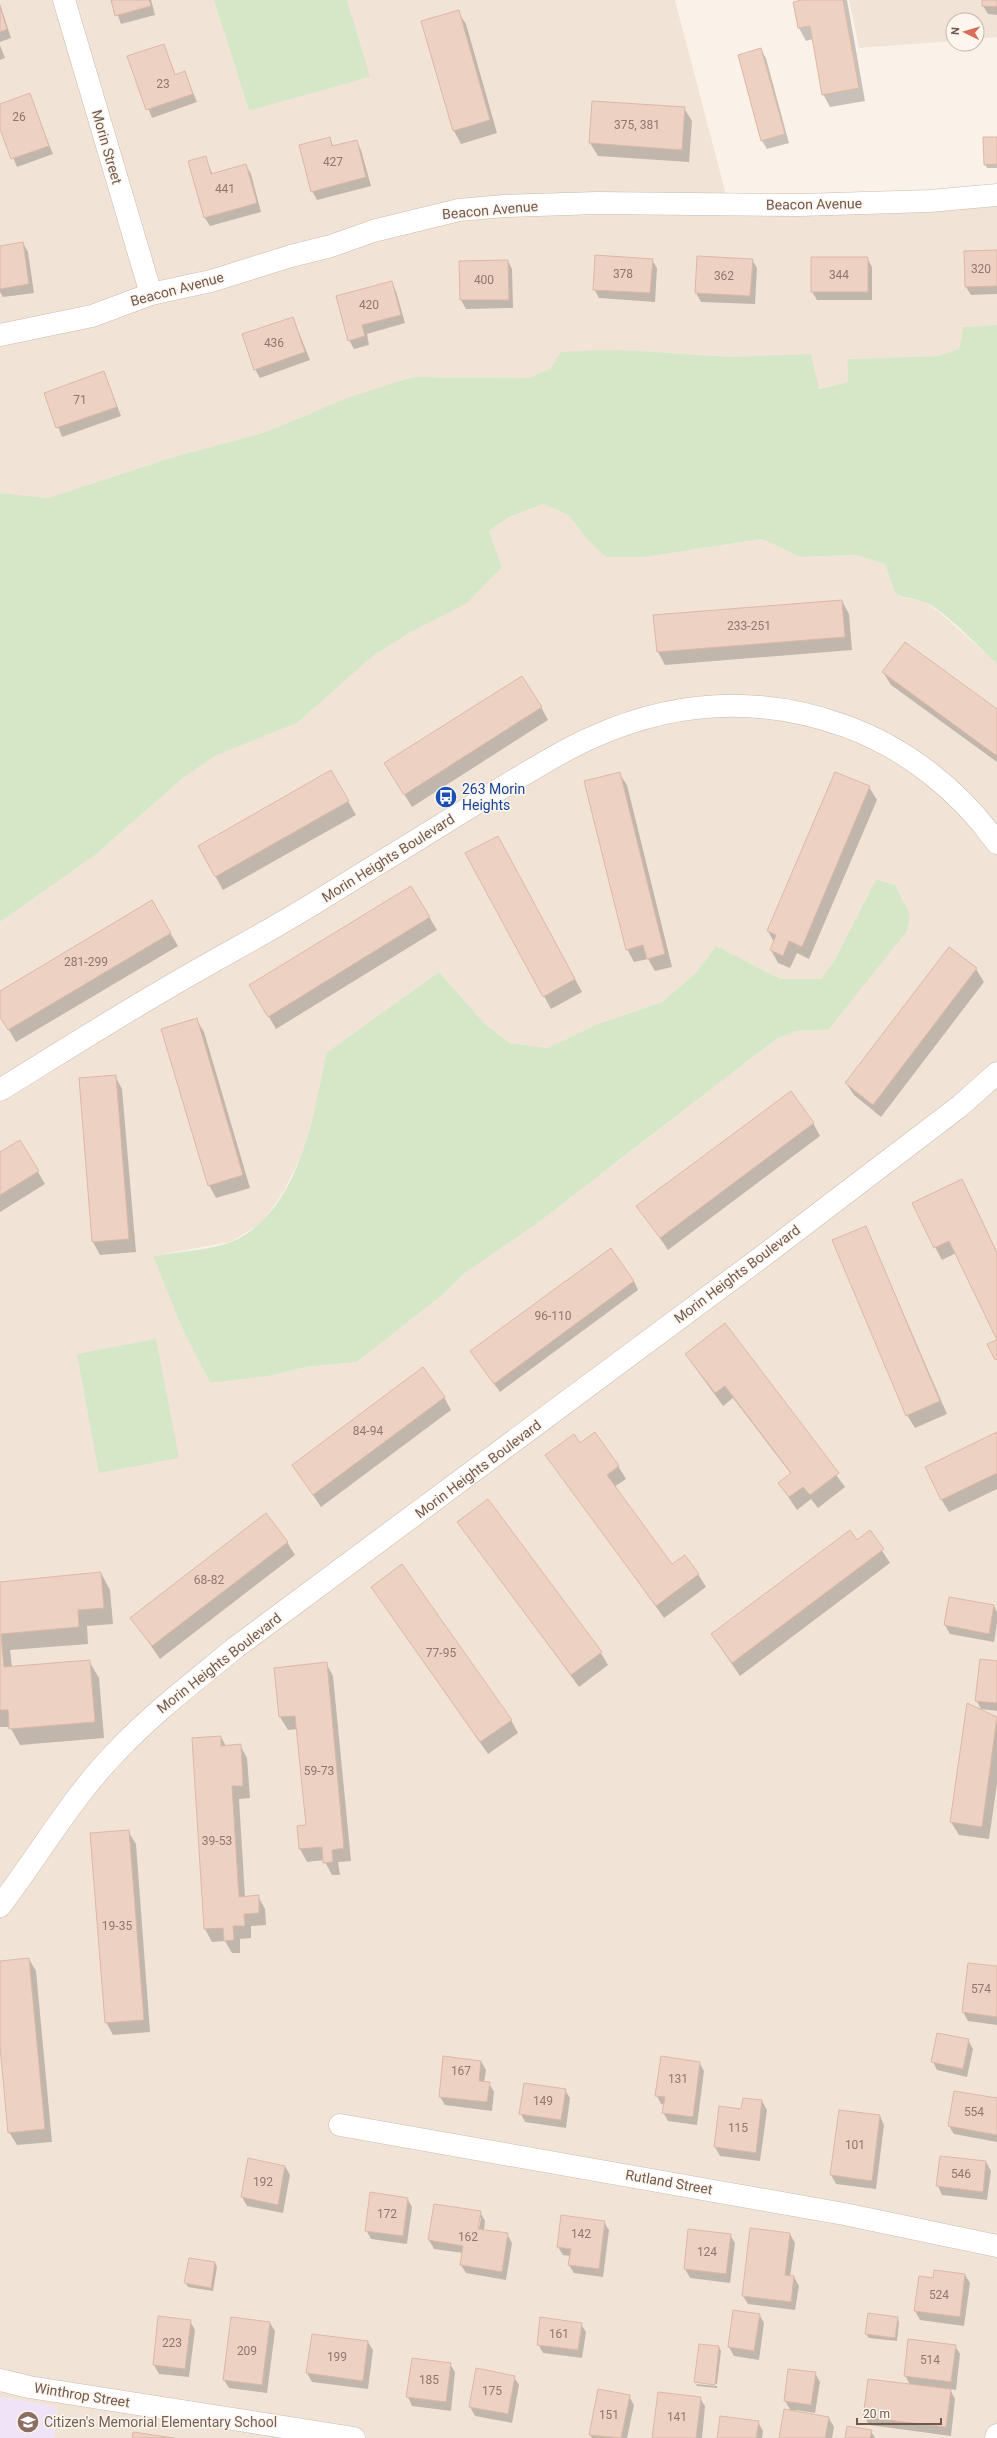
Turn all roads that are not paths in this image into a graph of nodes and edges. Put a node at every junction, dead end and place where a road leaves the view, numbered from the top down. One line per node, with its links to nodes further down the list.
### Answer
1 (64, 0): 3 (street, Morin Street)
2 (997, 196): 3 (street, Beacon Avenue)
3 (151, 294): 4 (street, Beacon Avenue)
4 (0, 335)
5 (997, 843): 7 (street, Morin Heights Boulevard)
6 (997, 1075): 8 (street, Morin Heights Boulevard)
7 (0, 1090)
8 (0, 1906)
9 (340, 2125): 10 (street, Rutland Street)
10 (997, 2246)
11 (0, 2380): 12 (street, Winthrop Street)
12 (354, 2438)

